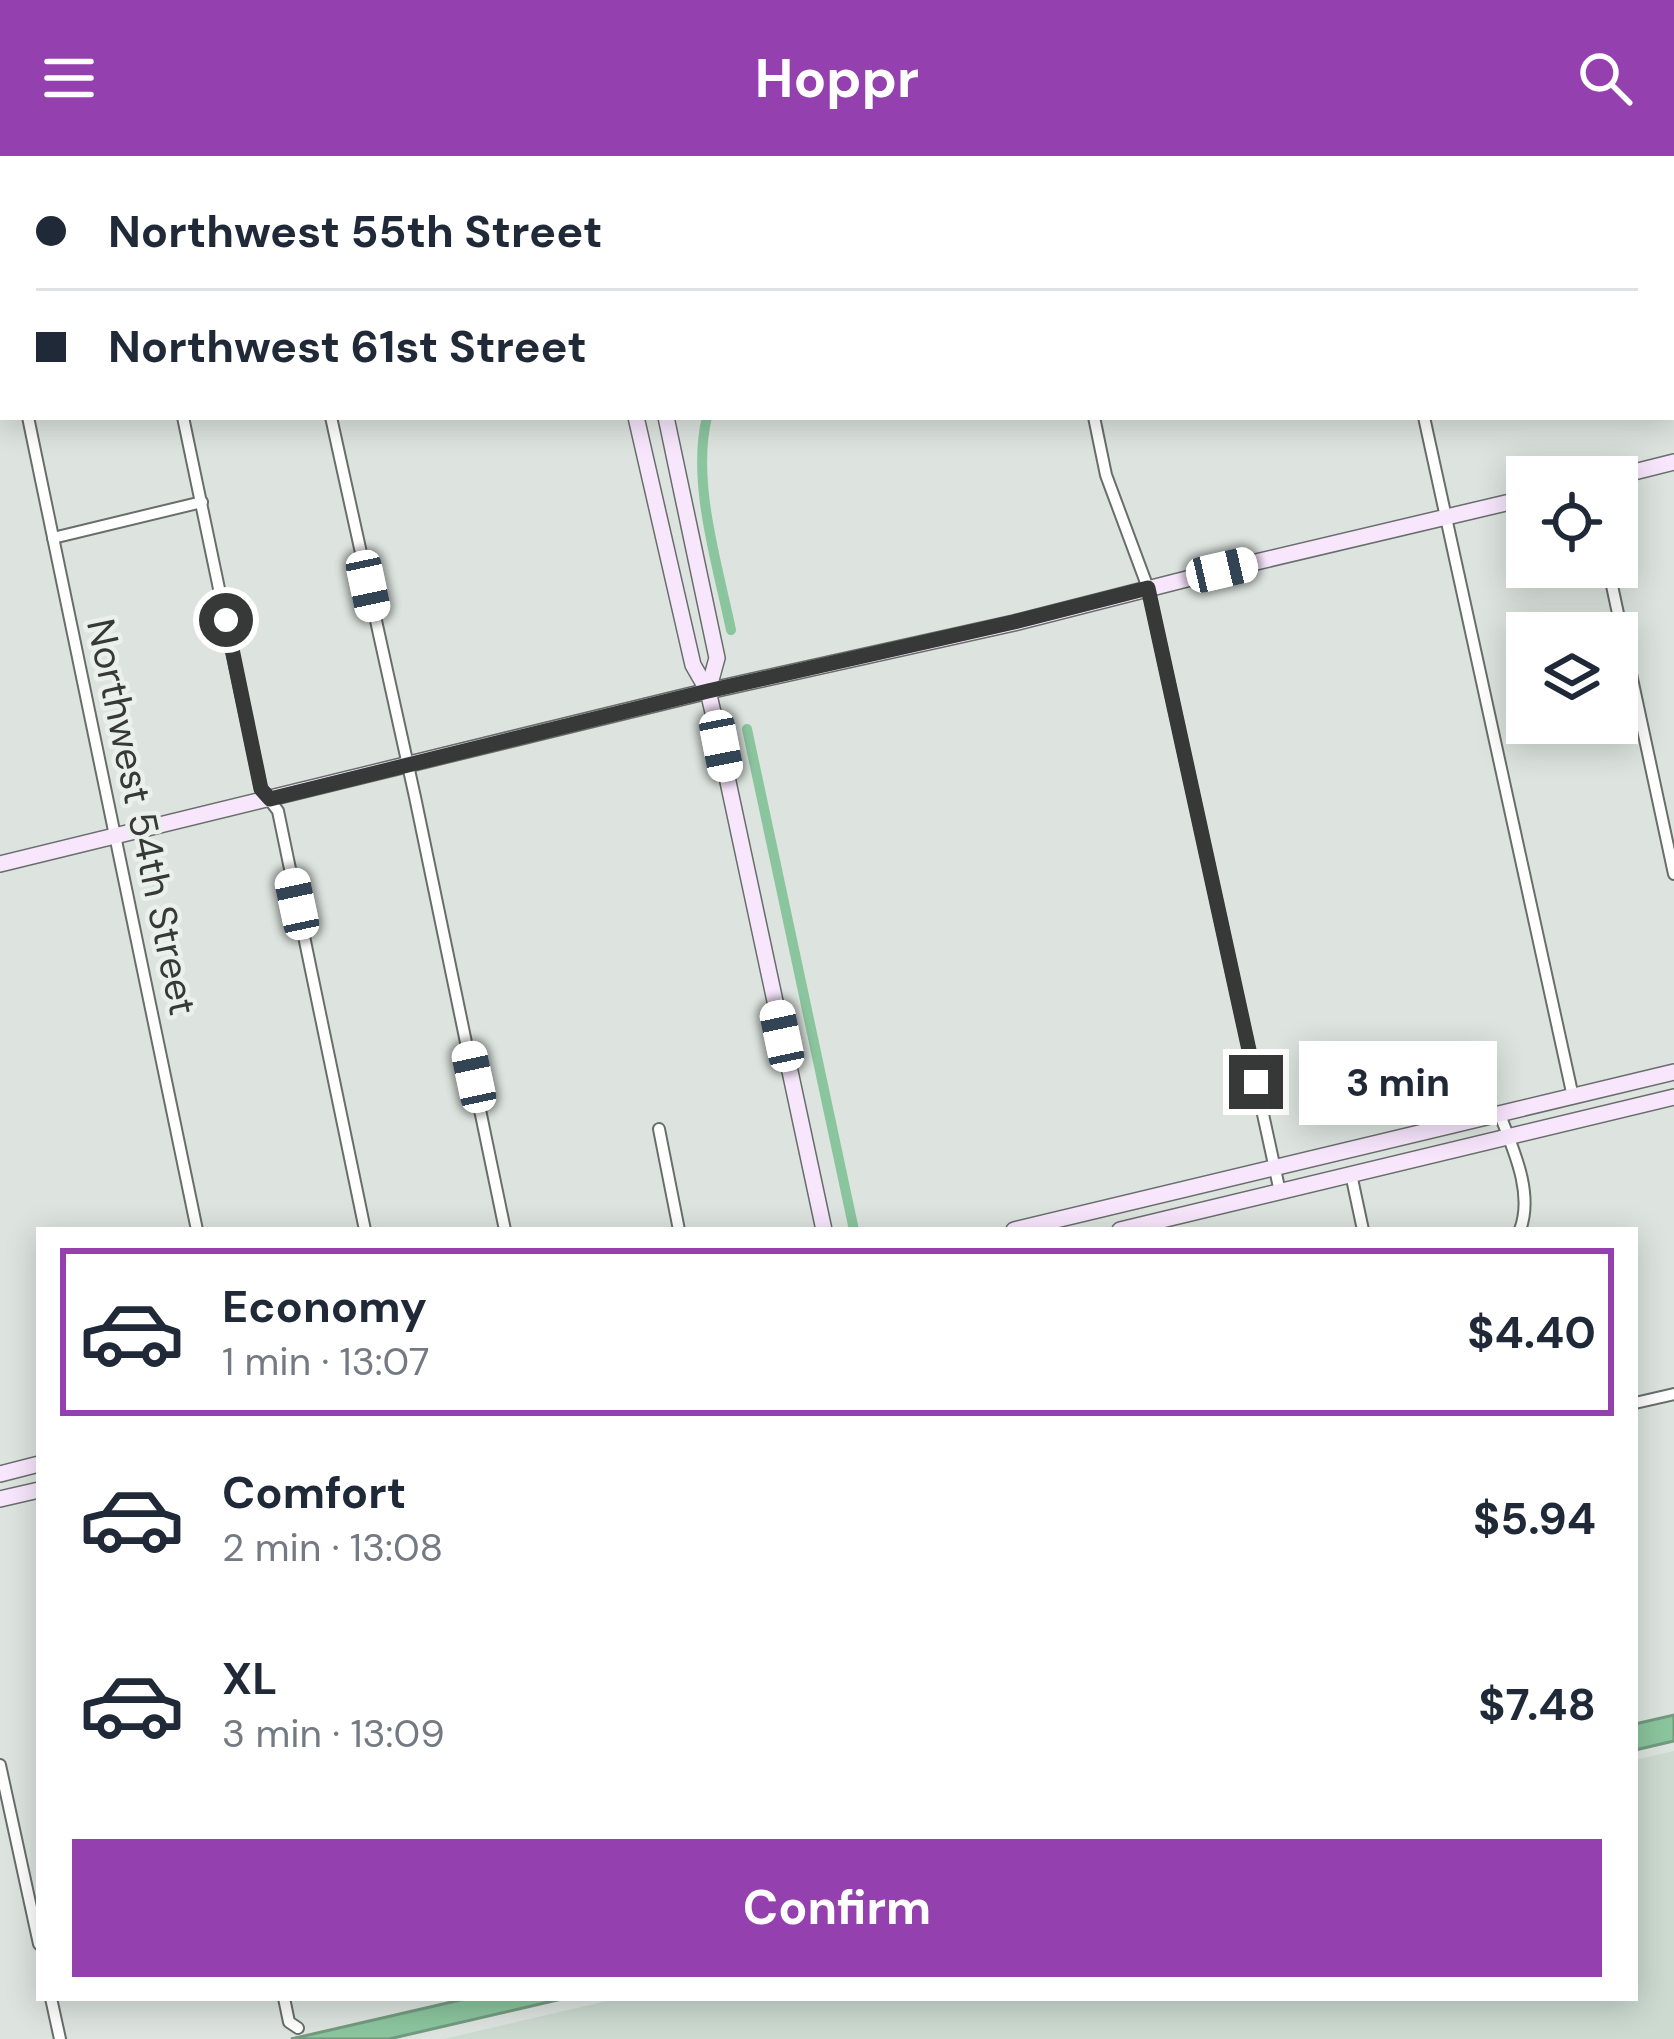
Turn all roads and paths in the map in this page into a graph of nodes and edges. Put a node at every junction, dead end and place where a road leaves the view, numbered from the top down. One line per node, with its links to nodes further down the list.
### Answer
1 (29, 420): 13 (street, Northwest 54th Street)
2 (184, 420): 10 (street)
3 (332, 420): 17 (street)
4 (637, 420): 16 (main road)
5 (667, 420): 16 (main road)
6 (1095, 420): 14 (street)
7 (1425, 420): 12 (street)
8 (1674, 462): 9 (main road)
9 (1638, 471)
10 (202, 502): 13 (street); 18 (street)
11 (1506, 503): 12 (main road)
12 (1445, 518): 14 (main road); 23 (street)
13 (53, 538): 19 (street, Northwest 54th Street)
14 (1148, 588): 16 (main road); 28 (street)
15 (1612, 588): 21 (street)
16 (708, 691): 17 (main road); 36 (main road)
17 (407, 766): 18 (main road); 34 (street)
18 (270, 799): 19 (main road); 33 (street)
19 (116, 836): 20 (main road); 32 (street, Northwest 54th Street)
20 (0, 864)
21 (1674, 874)
22 (1674, 1072): 23 (main road)
23 (1573, 1097): 25 (main road)
24 (1674, 1097): 27 (main road)
25 (1500, 1114): 27 (street); 28 (main road)
26 (659, 1129): 35 (street)
27 (1509, 1137): 29 (main road); 41 (street)
28 (1275, 1168): 30 (street); 31 (main road)
29 (1351, 1174): 30 (main road); 40 (street)
30 (1280, 1192): 39 (main road)
31 (1114, 1206): 37 (main road); 38 (street)
32 (196, 1227)
33 (364, 1227)
34 (504, 1227)
35 (679, 1227)
36 (823, 1227)
37 (1026, 1227)
38 (1118, 1227)
39 (1132, 1227)
40 (1362, 1227)
41 (1521, 1227)
42 (1674, 1394): 43 (street)
43 (1638, 1402)
44 (36, 1466): 45 (main road)
45 (0, 1474)
46 (36, 1491): 47 (main road)
47 (0, 1499)
48 (0, 1766): 49 (street)
49 (36, 1929)
50 (52, 2001): 53 (street)
51 (285, 2001): 52 (street)
52 (298, 2028)
53 (60, 2039)

